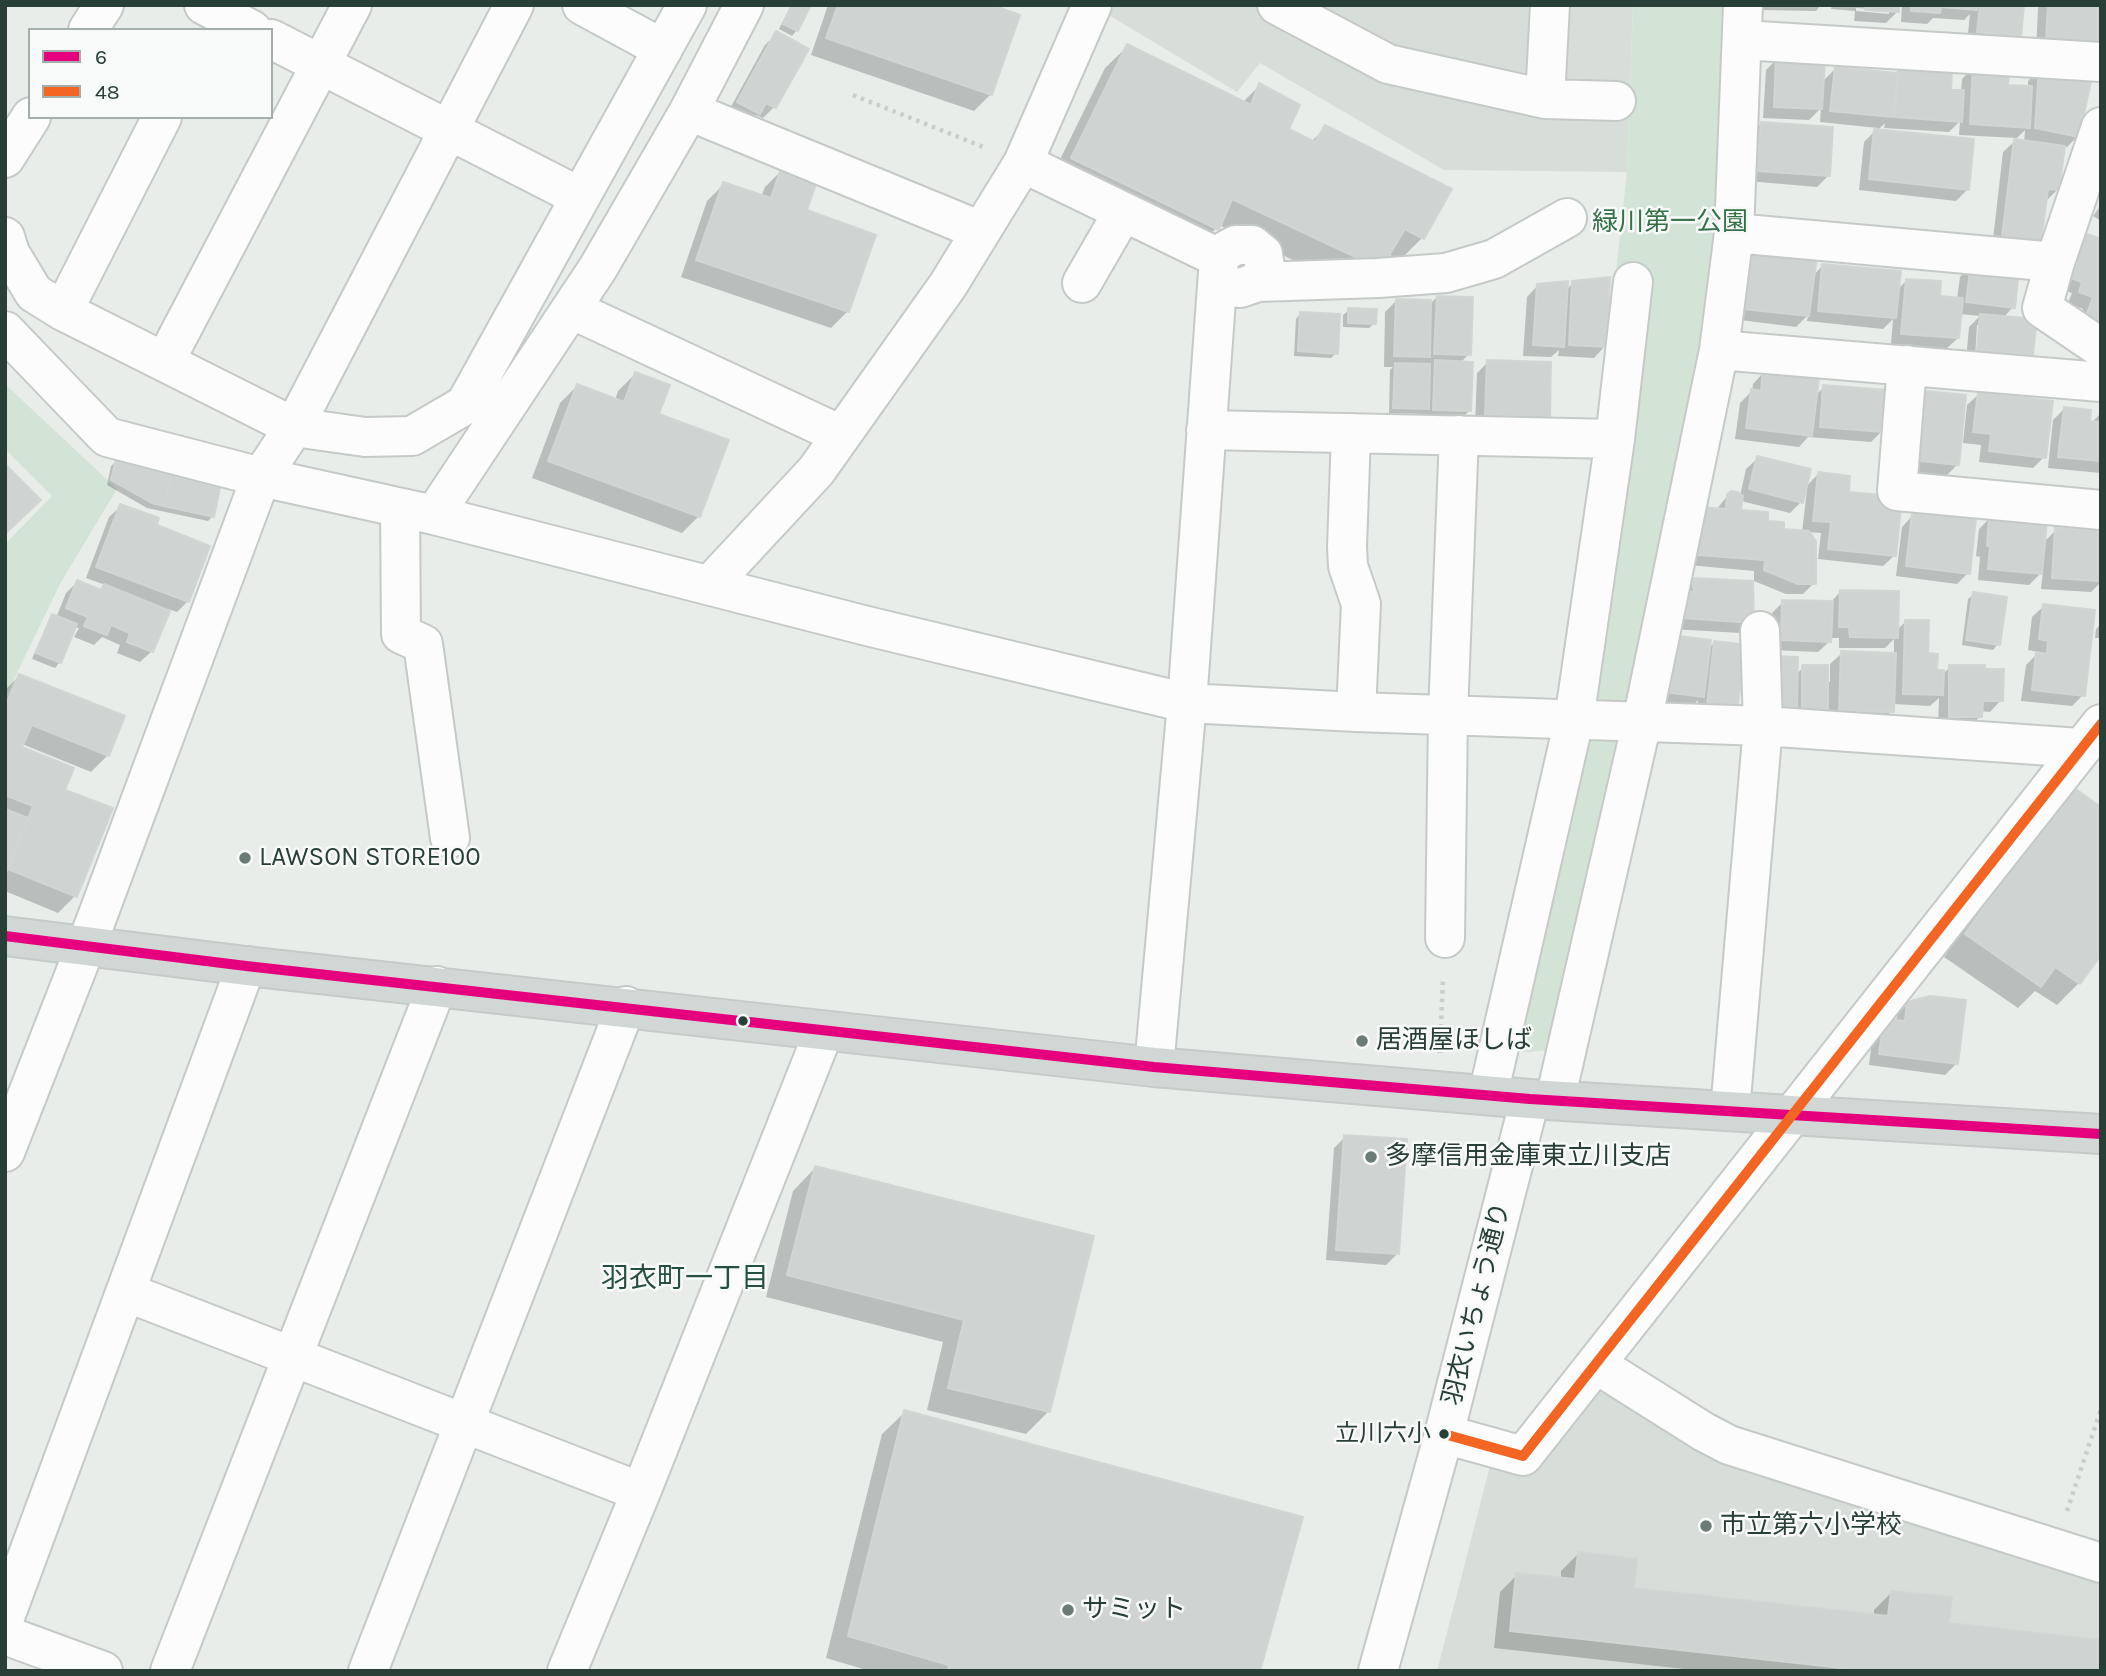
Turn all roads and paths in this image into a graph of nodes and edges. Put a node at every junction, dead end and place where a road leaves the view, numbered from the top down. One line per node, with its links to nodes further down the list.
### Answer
1 (104, 5): 12 (street)
2 (352, 5): 17 (street)
3 (514, 5): 25 (street)
4 (582, 5): 15 (street)
5 (687, 5): 15 (street)
6 (744, 5): 21 (street)
7 (1092, 5): 27 (street)
8 (1277, 5): 19 (street)
9 (1550, 5): 19 (street)
10 (209, 16): 13 (street)
11 (1742, 23): 16 (street); 32 (street, 羽衣いちょう通り)
12 (89, 28)
13 (246, 28)
14 (273, 40): 17 (street)
15 (663, 49): 28 (street)
16 (2101, 62)
17 (321, 65): 25 (street); 43 (street)
18 (853, 95): 27 (path)
19 (1545, 99): 20 (street)
20 (1616, 101)
21 (689, 111): 31 (street); 38 (street)
22 (30, 119): 26 (street)
23 (161, 119): 39 (street)
24 (2101, 127): 34 (street)
25 (449, 130): 28 (street); 46 (street)
26 (5, 158)
27 (1023, 163): 29 (street); 31 (street)
28 (580, 197): 46 (street)
29 (1123, 212): 35 (street); 37 (street)
30 (1567, 218): 35 (street)
31 (981, 231): 49 (street)
32 (1734, 233): 34 (street); 42 (street, 羽衣いちょう通り)
33 (5, 237): 39 (street)
34 (2055, 262): 41 (street)
35 (1219, 267): 47 (street)
36 (1633, 282): 51 (street)
37 (1082, 283)
38 (571, 309): 49 (street); 54 (street)
39 (63, 311): 43 (street)
40 (5, 331): 52 (street)
41 (2101, 348)
42 (1718, 349): 44 (street); 61 (street, 羽衣いちょう通り)
43 (164, 361): 46 (street)
44 (1907, 365): 45 (street); 53 (street)
45 (2101, 382)
46 (294, 427): 52 (street)
47 (1206, 430): 48 (street); 57 (street)
48 (1351, 433): 50 (street); 58 (street)
49 (841, 435): 55 (street)
50 (1459, 435): 51 (street); 59 (street)
51 (1615, 439): 60 (street)
52 (261, 477): 54 (street); 67 (street)
53 (2101, 510)
54 (417, 512): 55 (street); 64 (street)
55 (710, 585): 57 (street)
56 (1760, 631): 62 (street)
57 (1187, 702): 58 (street); 73 (street)
58 (1356, 712): 59 (street)
59 (1448, 715): 60 (street); 66 (street)
60 (1574, 720): 61 (street); 74 (street)
61 (1642, 722): 62 (street); 75 (street, 羽衣いちょう通り)
62 (1763, 726): 63 (street); 76 (street)
63 (2090, 736): 77 (street)
64 (450, 838)
65 (5, 936): 67 (main road)
66 (1445, 938): 72 (path)
67 (87, 944): 68 (main road); 79 (street)
68 (246, 966): 69 (main road); 80 (street)
69 (437, 986): 70 (main road); 81 (street)
70 (626, 1006): 71 (main road); 84 (street)
71 (824, 1031): 73 (main road); 86 (street)
72 (1440, 1055)
73 (1154, 1067): 74 (main road)
74 (1488, 1095): 75 (main road)
75 (1543, 1099): 76 (main road); 85 (street, 羽衣いちょう通り)
76 (1730, 1111): 77 (main road)
77 (1793, 1115): 78 (main road); 82 (street)
78 (2101, 1134)
79 (5, 1152)
80 (126, 1292): 81 (street); 89 (street)
81 (292, 1357): 84 (street); 92 (street)
82 (1596, 1364): 85 (street); 87 (street)
83 (2101, 1409): 87 (path)
84 (463, 1423): 86 (street); 93 (street)
85 (1444, 1434): 95 (street, 羽衣いちょう通り)
86 (641, 1492): 94 (street)
87 (2054, 1547): 88 (street)
88 (2101, 1563)
89 (5, 1617)
90 (5, 1635): 91 (street)
91 (103, 1671)
92 (170, 1671)
93 (368, 1671)
94 (567, 1671)
95 (1378, 1671)

